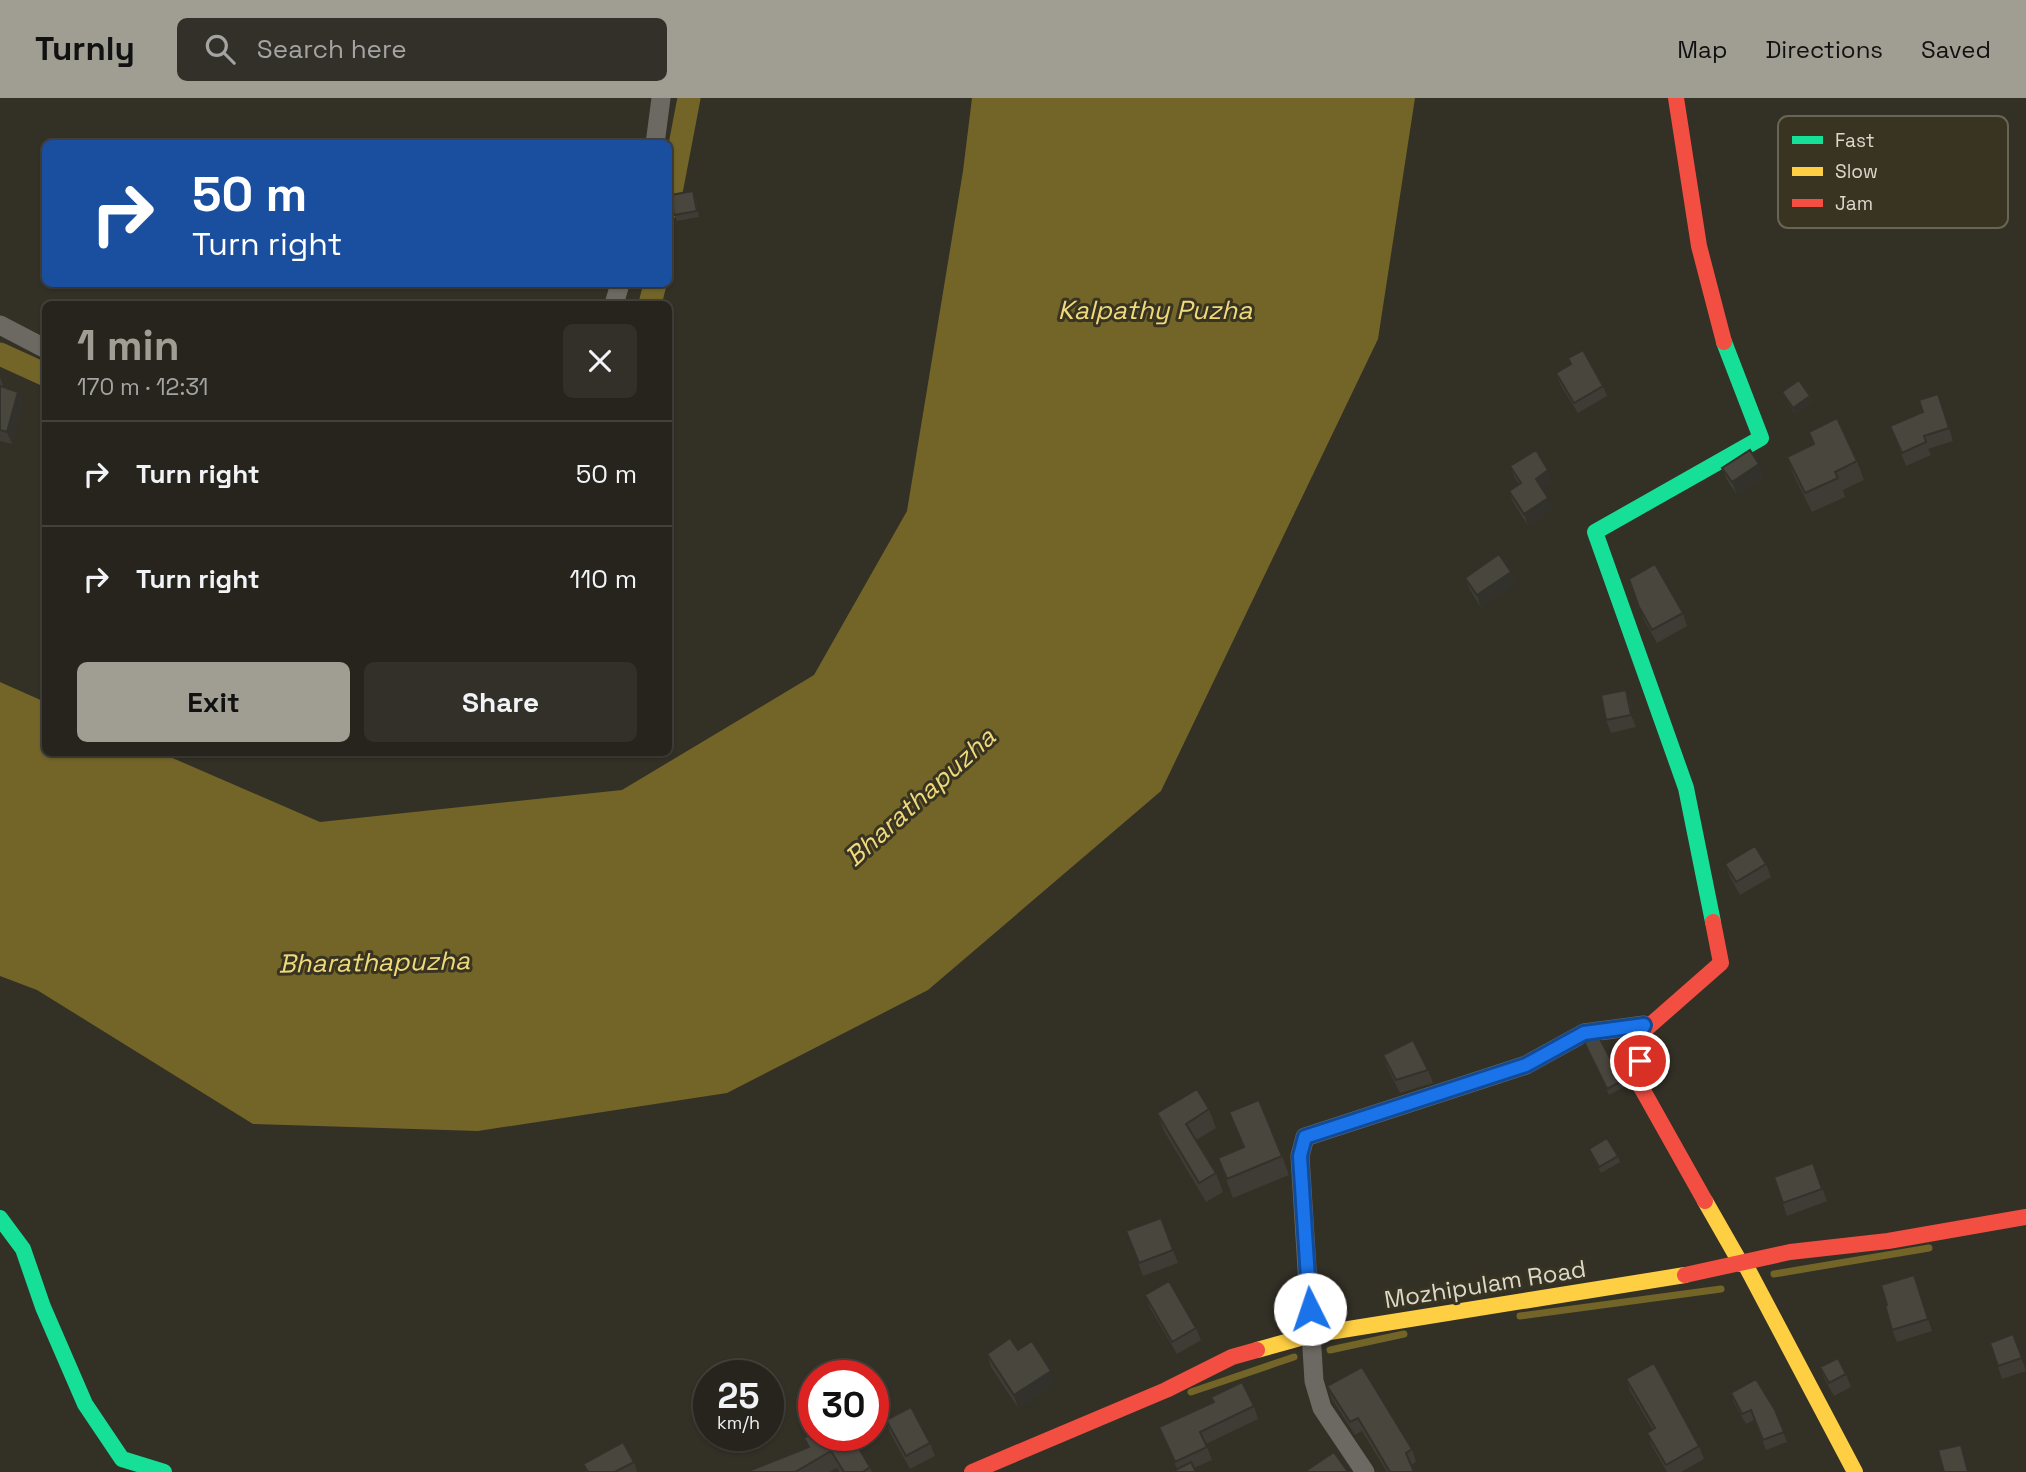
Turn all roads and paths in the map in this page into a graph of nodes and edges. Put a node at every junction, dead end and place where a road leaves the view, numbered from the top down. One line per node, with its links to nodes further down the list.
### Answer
1 (661, 98): 3 (street)
2 (1676, 98): 6 (street)
3 (656, 140)
4 (0, 325): 5 (street)
5 (42, 347)
6 (1639, 1035): 9 (street); 10 (street)
7 (2026, 1217): 9 (street, Mozhipulam Road)
8 (0, 1218): 11 (street)
9 (1741, 1264): 10 (street, Mozhipulam Road); 14 (street)
10 (1311, 1335): 12 (street, Mozhipulam Road); 13 (street)
11 (164, 1472)
12 (972, 1472)
13 (1365, 1472)
14 (1856, 1472)

